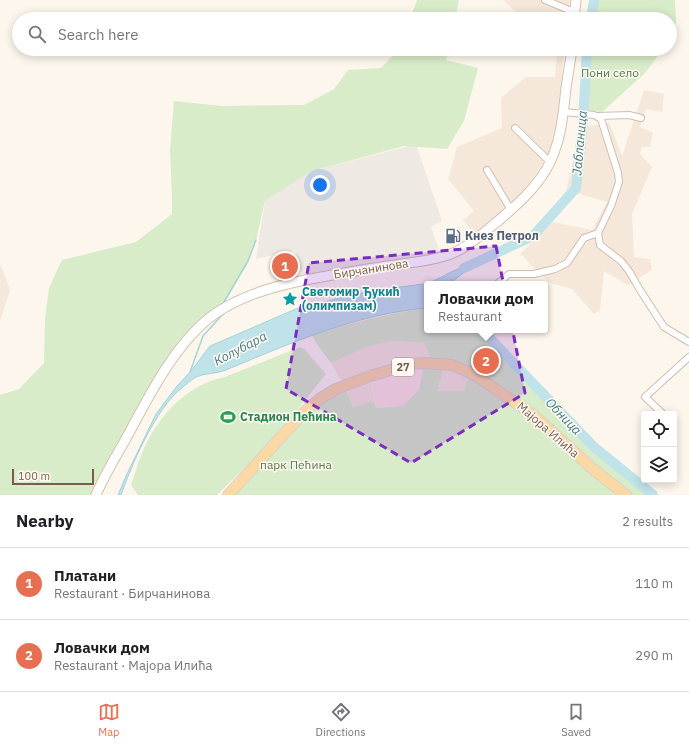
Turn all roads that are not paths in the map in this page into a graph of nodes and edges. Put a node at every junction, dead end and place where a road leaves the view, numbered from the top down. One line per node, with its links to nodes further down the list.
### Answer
1 (545, 0): 3 (street)
2 (576, 0): 4 (main road)
3 (568, 12)
4 (574, 12)
5 (571, 56): 6 (main road, Бирчанинова)
6 (564, 112): 7 (street); 10 (main road, Бирчанинова)
7 (598, 118): 8 (street); 13 (street)
8 (641, 118)
9 (515, 128): 10 (street)
10 (550, 162): 12 (main road, Бирчанинова)
11 (487, 170): 12 (street)
12 (511, 210): 18 (main road, Бирчанинова)
13 (598, 233): 14 (street); 15 (street)
14 (501, 281)
15 (689, 342)
16 (689, 357): 17 (street)
17 (660, 411)
18 (96, 495)
19 (228, 495): 20 (main road, Мајора Илића / 27)
20 (626, 495)

